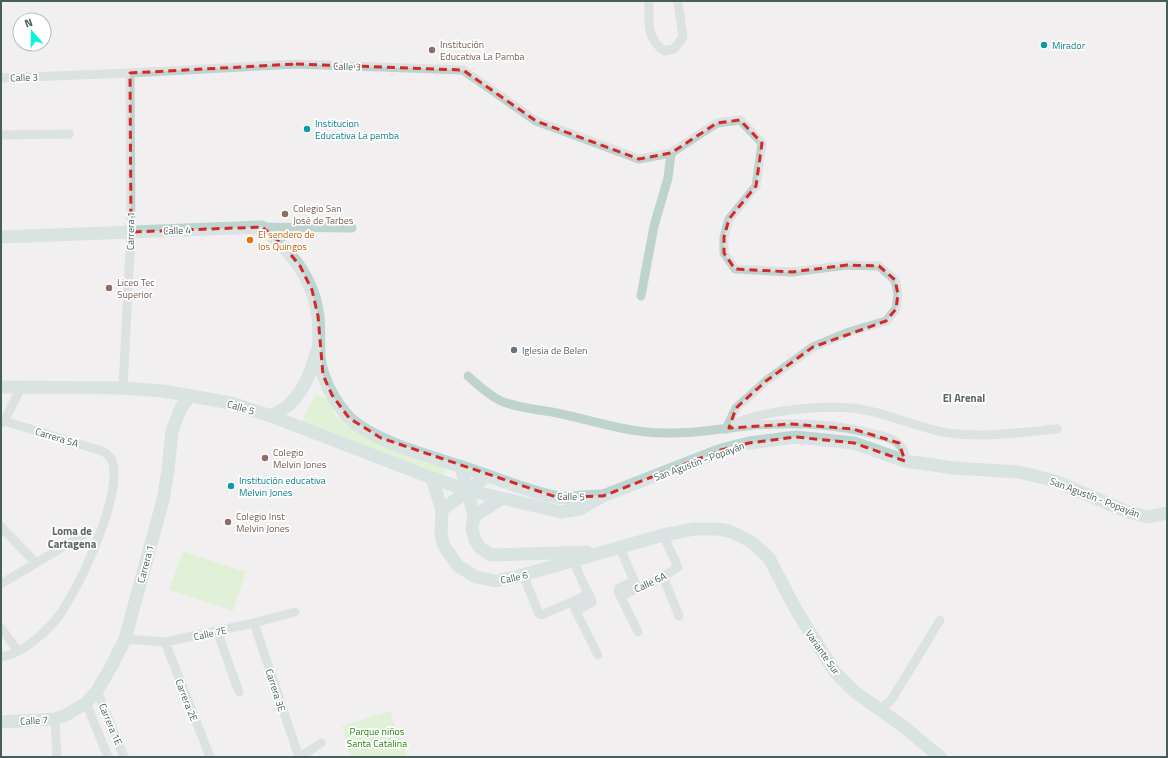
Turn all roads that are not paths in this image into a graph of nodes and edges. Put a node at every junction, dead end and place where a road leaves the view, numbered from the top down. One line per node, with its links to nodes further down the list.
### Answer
1 (649, 1): 2 (street)
2 (678, 1)
3 (130, 73): 4 (street, Calle 3); 7 (street, Calle 3); 10 (street, Carrera 1)
4 (1, 78)
5 (68, 134): 6 (street)
6 (1, 135)
7 (671, 153): 12 (street); 21 (street)
8 (262, 227): 9 (street, Calle 4); 10 (main road, Calle 4); 13 (main road)
9 (352, 228)
10 (130, 232): 11 (main road, Calle 4); 17 (street, Carrera 1)
11 (1, 237)
12 (641, 296)
13 (318, 343): 19 (main road); 24 (main road, Calle 5)
14 (468, 376): 21 (street)
15 (22, 386): 16 (main road, Calle 5); 17 (main road, Calle 5); 20 (street)
16 (1, 387)
17 (123, 388): 18 (main road, Calle 5)
18 (190, 396): 19 (main road, Calle 5); 54 (main road, Carrera 1)
19 (271, 416): 26 (main road, Calle 5)
20 (2, 422): 56 (street, Carrera 5A)
21 (726, 429): 22 (street); 23 (street)
22 (1057, 429)
23 (905, 461): 28 (main road, San Agustín - Popayán); 31 (main road, San Agustín - Popayán)
24 (461, 467): 25 (main road, Calle 5); 27 (main road, Calle 6)
25 (487, 476): 27 (main road); 28 (main road, Calle 5)
26 (432, 478): 27 (main road, Calle 5); 30 (main road, Calle 6)
27 (467, 490): 29 (main road, San Agustín - Popayán); 30 (main road); 32 (main road, Calle 6)
28 (603, 496): 29 (main road, San Agustín - Popayán)
29 (501, 499): 32 (main road)
30 (442, 510): 40 (main road, Calle 6)
31 (1167, 513)
32 (474, 516): 37 (main road, Calle 6)
33 (1, 527): 39 (street)
34 (729, 532): 36 (main road, Calle 6); 62 (main road, Variante Sur)
35 (83, 535): 39 (street)
36 (663, 535): 37 (main road, Calle 6); 41 (street, Calle 6A)
37 (614, 549): 38 (main road, Calle 6); 43 (street)
38 (573, 561): 40 (main road, Calle 6); 44 (street)
39 (35, 562): 42 (street)
40 (523, 575): 45 (street)
41 (663, 577): 43 (street, Calle 6A); 48 (street)
42 (1, 584)
43 (636, 584): 53 (street, Calle 6A)
44 (590, 598): 45 (street); 46 (street)
45 (572, 602): 46 (street)
46 (576, 611): 57 (street)
47 (295, 612): 50 (street, Calle 7E)
48 (679, 616)
49 (940, 620): 62 (street)
50 (254, 623): 52 (street, Calle 7E); 70 (street, Carrera 3E)
51 (1, 628): 56 (street)
52 (217, 631): 55 (street, Calle 7E); 60 (street)
53 (638, 632)
54 (125, 639): 55 (street, Calle 7E); 59 (main road, Carrera 1)
55 (165, 642): 69 (street, Carrera 2E)
56 (17, 650): 58 (street)
57 (598, 655)
58 (1, 657)
59 (97, 691): 61 (main road, Carrera 1); 68 (street, Carrera 1E)
60 (239, 692)
61 (86, 703): 63 (main road, Carrera 1); 67 (street, Carrera 1E)
62 (880, 710): 71 (main road, Variante Sur)
63 (61, 717): 64 (main road, Calle 7); 66 (street)
64 (1, 722)
65 (321, 743): 70 (street)
66 (57, 757)
67 (108, 757)
68 (124, 757)
69 (210, 757)
70 (299, 757)
71 (940, 757)

